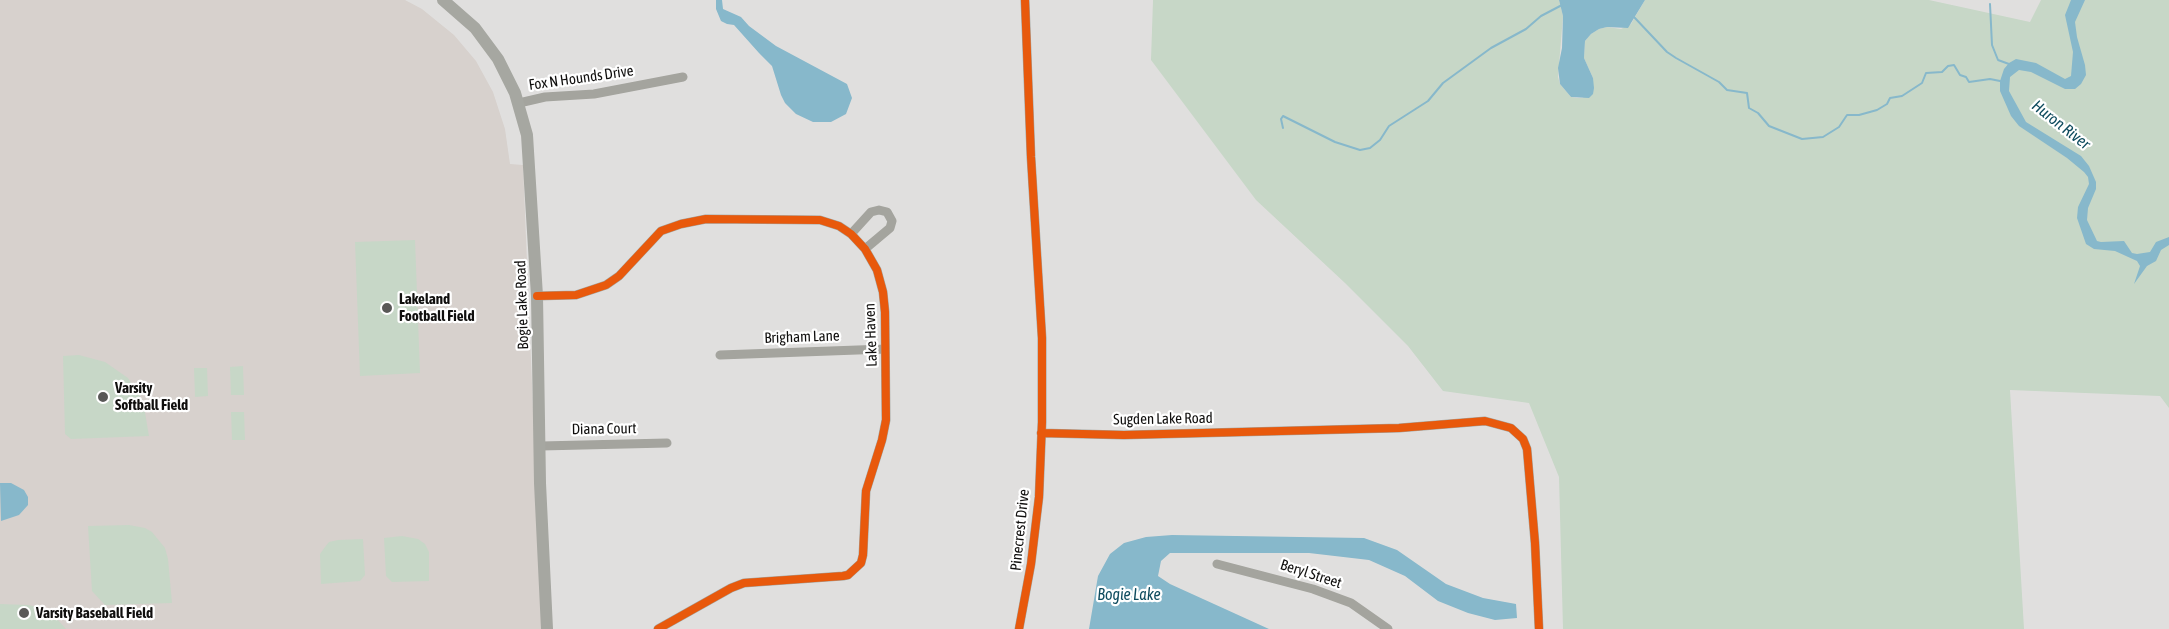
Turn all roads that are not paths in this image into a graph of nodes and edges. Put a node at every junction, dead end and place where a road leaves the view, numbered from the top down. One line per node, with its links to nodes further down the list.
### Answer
1 (1025, 0): 10 (street)
2 (449, 2): 4 (main road, Bogie Lake Road)
3 (683, 77): 4 (street, Fox N Hounds Drive)
4 (519, 103): 7 (main road, Bogie Lake Road)
5 (851, 234): 6 (street, Lake Haven); 6 (street); 7 (street, Lake Haven)
6 (864, 249): 8 (street, Lake Haven)
7 (537, 296): 12 (main road, Bogie Lake Road)
8 (885, 349): 9 (street, Brigham Lane); 15 (street, Lake Haven)
9 (720, 355)
10 (1041, 433): 16 (street, Pinecrest Drive); 18 (street, Sugden Lake Road)
11 (667, 443): 12 (street, Diana Court)
12 (541, 446): 14 (main road, Bogie Lake Road)
13 (1217, 564): 17 (street, Beryl Street)
14 (547, 629)
15 (657, 629)
16 (1019, 629)
17 (1388, 629)
18 (1539, 629)

